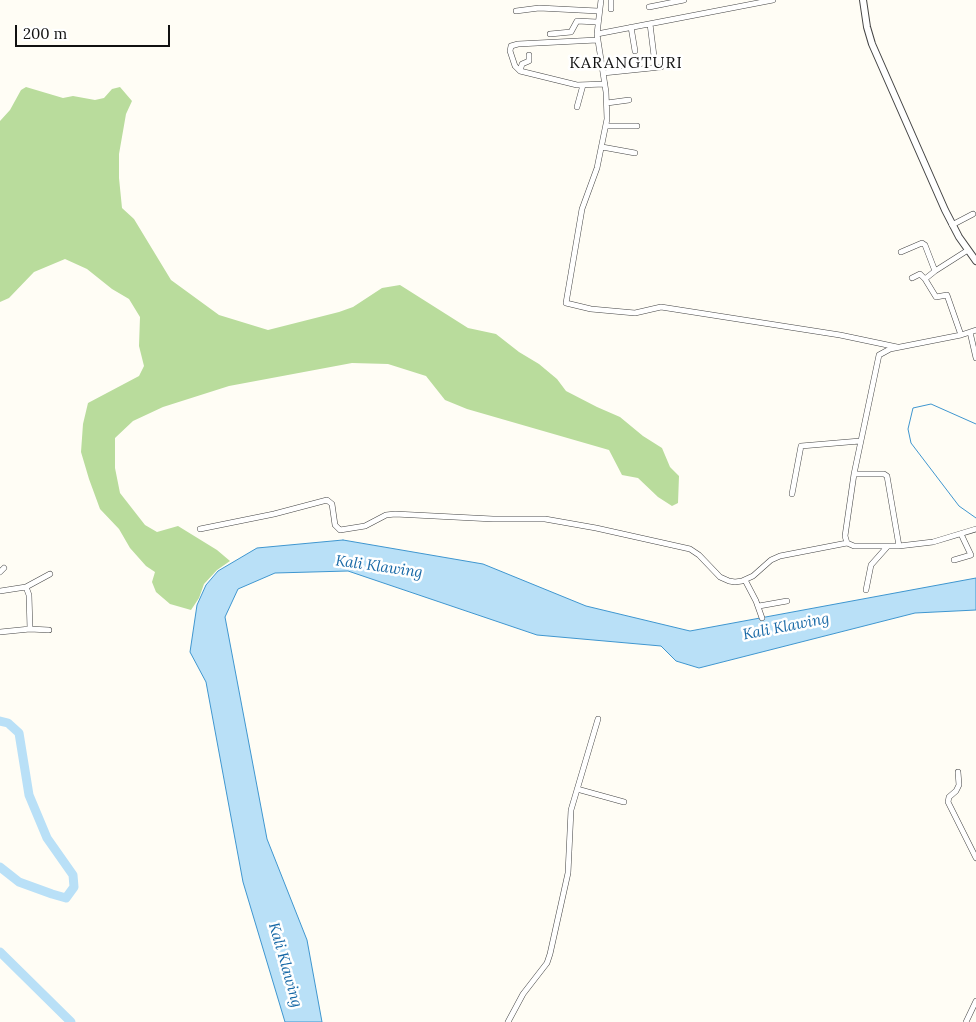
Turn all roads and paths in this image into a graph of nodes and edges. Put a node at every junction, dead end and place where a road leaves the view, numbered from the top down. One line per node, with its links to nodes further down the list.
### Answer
1 (601, 0): 10 (street)
2 (611, 0): 8 (street)
3 (684, 0): 7 (street)
4 (773, 0): 6 (street)
5 (863, 0): 32 (street)
6 (754, 2): 12 (street)
7 (649, 7)
8 (611, 9)
9 (516, 11): 10 (street)
10 (598, 11): 11 (street)
11 (597, 22): 14 (street); 15 (street)
12 (650, 24): 13 (street); 18 (street)
13 (631, 27): 15 (street); 16 (street)
14 (550, 34)
15 (597, 37): 20 (street); 21 (street)
16 (635, 51)
17 (529, 55): 20 (street)
18 (654, 56)
19 (661, 67): 21 (street)
20 (520, 71): 23 (street)
21 (603, 74): 22 (street)
22 (604, 84): 23 (street); 25 (street)
23 (583, 85): 26 (street)
24 (628, 100): 25 (street)
25 (607, 103): 27 (street)
26 (577, 107)
27 (606, 126): 28 (street); 29 (street)
28 (637, 126)
29 (602, 147): 30 (street); 42 (street)
30 (635, 153)
31 (973, 214): 32 (street)
32 (952, 225): 33 (street)
33 (968, 250): 35 (street); 36 (street)
34 (901, 252): 36 (street)
35 (976, 261)
36 (935, 271): 38 (street)
37 (912, 278): 38 (street)
38 (925, 279): 41 (street)
39 (976, 330): 40 (street)
40 (970, 332): 41 (street); 43 (street)
41 (961, 335): 42 (street)
42 (897, 347): 44 (street)
43 (976, 358)
44 (860, 441): 45 (street); 46 (street)
45 (854, 474): 50 (street); 52 (street)
46 (792, 494)
47 (976, 529): 49 (street)
48 (200, 530): 55 (street)
49 (961, 534): 52 (street); 53 (street)
50 (847, 543): 51 (street); 55 (street)
51 (888, 546): 52 (street); 58 (street)
52 (899, 546)
53 (954, 560)
54 (50, 574): 56 (street)
55 (745, 580): 60 (street)
56 (26, 587): 57 (street); 62 (street)
57 (0, 589)
58 (866, 590)
59 (786, 601): 60 (street)
60 (759, 606): 61 (street)
61 (762, 618)
62 (30, 629): 63 (street); 64 (street)
63 (49, 630)
64 (0, 632)
65 (598, 719): 67 (street)
66 (958, 772): 69 (street)
67 (577, 789): 68 (street); 71 (street)
68 (624, 802)
69 (976, 858)
70 (976, 1001): 72 (street)
71 (508, 1022)
72 (966, 1022)

